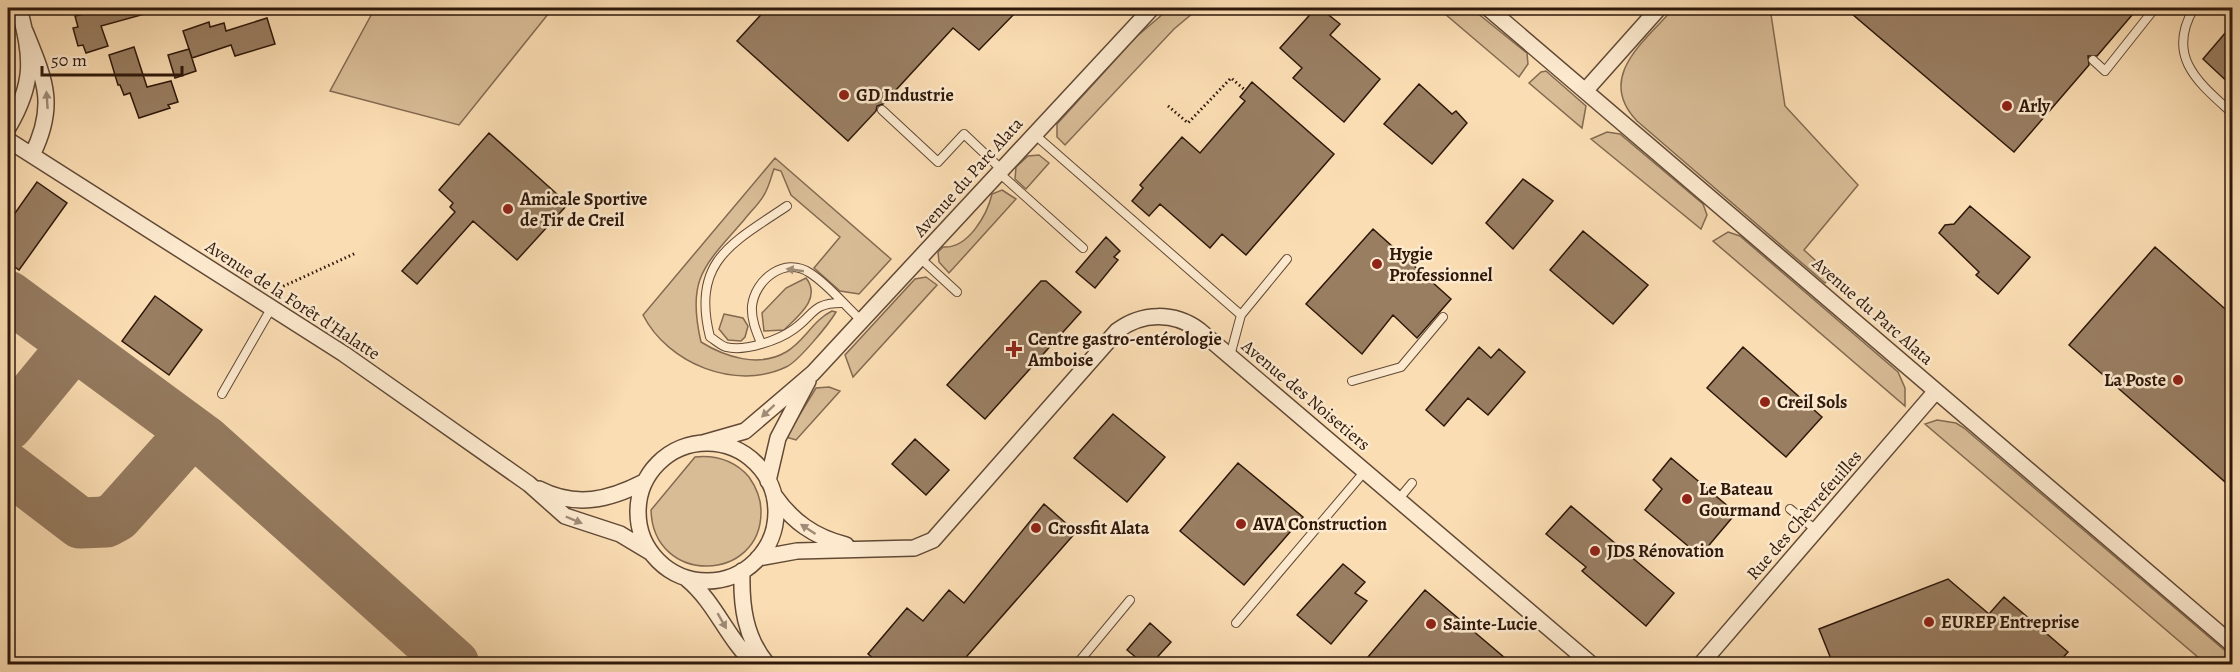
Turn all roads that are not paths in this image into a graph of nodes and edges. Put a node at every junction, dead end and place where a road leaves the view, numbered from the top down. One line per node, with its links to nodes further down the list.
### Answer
1 (20, 8): 7 (street)
2 (1152, 8): 13 (street, Avenue du Parc Alata)
3 (1488, 8): 9 (street, Avenue du Parc Alata)
4 (1659, 8): 9 (street)
5 (2155, 8): 8 (lane)
6 (2194, 8): 11 (lane)
7 (25, 31): 12 (street); 15 (street, one-way to 7)
8 (2093, 60)
9 (1586, 91): 31 (street, Avenue du Parc Alata)
10 (882, 110): 16 (lane)
11 (2232, 113)
12 (8, 128)
13 (1034, 134): 16 (street, Avenue du Parc Alata); 24 (lane)
14 (8, 140): 15 (street, Avenue de la Forêt d'Halatte)
15 (32, 155): 23 (street, Avenue de la Forêt d'Halatte)
16 (999, 171): 18 (lane); 19 (street, Avenue du Parc Alata)
17 (788, 207): 27 (lane)
18 (1083, 248)
19 (920, 258): 21 (lane); 26 (street, Avenue du Parc Alata)
20 (1287, 259): 24 (lane)
21 (957, 292)
22 (841, 303): 26 (lane); 27 (lane); 27 (lane, one-way to 27)
23 (269, 306): 32 (lane); 37 (street, Avenue de la Forêt d'Halatte)
24 (1241, 315): 28 (lane)
25 (1443, 317): 30 (lane)
26 (862, 321): 29 (street, Avenue du Parc Alata)
27 (761, 343)
28 (1230, 356): 34 (street, Avenue des Noisetiers); 42 (street, Avenue des Noisetiers)
29 (813, 373): 33 (street, Avenue du Parc Alata, one-way to 33); 38 (street, Avenue du Parc Alata)
30 (1352, 381)
31 (1936, 391): 41 (street, Rue des Chèvrefeuilles); 49 (street, Avenue du Parc Alata)
32 (222, 394)
33 (703, 443): 35 (street); 38 (street)
34 (1365, 471): 39 (street, Avenue des Noisetiers); 48 (lane)
35 (644, 482): 37 (street, Avenue de la Forêt d'Halatte); 43 (street)
36 (1412, 483): 39 (lane)
37 (529, 484): 43 (street, Avenue de la Forêt d'Halatte, one-way to 43)
38 (771, 487): 42 (street, Avenue des Noisetiers, one-way to 38); 44 (street)
39 (1398, 500): 54 (street, Avenue des Noisetiers)
40 (1790, 509): 41 (lane)
41 (1816, 530): 50 (street, Rue des Chèvrefeuilles)
42 (854, 548): 44 (street, Avenue des Noisetiers)
43 (650, 552): 46 (street)
44 (758, 558): 45 (street)
45 (742, 571): 46 (street); 52 (street)
46 (687, 579): 51 (street, one-way to 51)
47 (1130, 600): 53 (lane)
48 (1236, 623)
49 (2232, 645)
50 (1709, 662)
51 (755, 664)
52 (767, 664)
53 (1077, 664)
54 (1591, 664)

